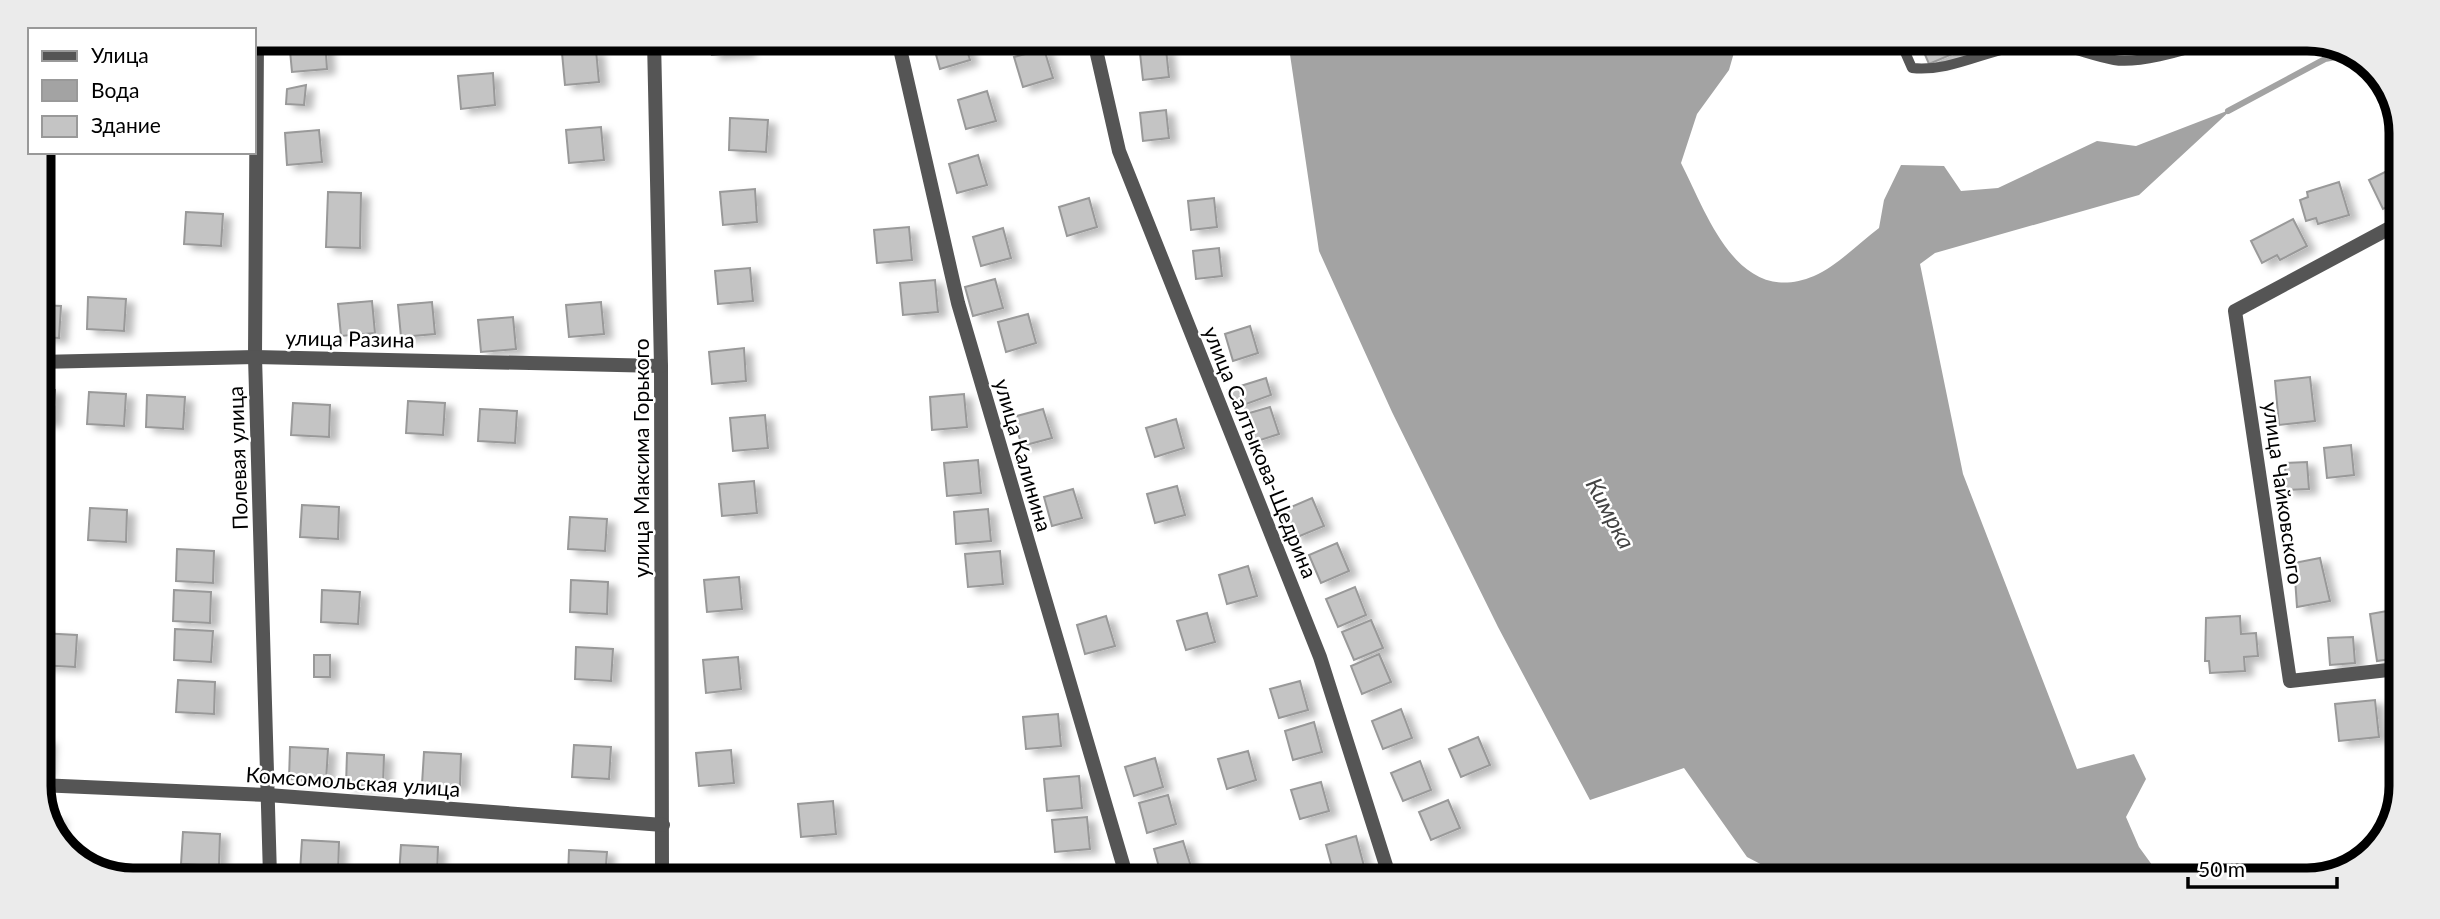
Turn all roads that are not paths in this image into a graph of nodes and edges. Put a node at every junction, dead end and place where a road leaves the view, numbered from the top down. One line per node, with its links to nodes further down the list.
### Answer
1 (257, 51): 12 (street, Полевая улица)
2 (654, 51): 14 (street, улица Максима Горького)
3 (901, 51): 21 (street, улица Калинина)
4 (1096, 51): 22 (street, улица Салтыкова-Щедрина)
5 (1905, 51): 10 (lane)
6 (1980, 51): 10 (lane)
7 (1999, 51): 10 (lane)
8 (2077, 51): 9 (lane)
9 (2185, 51)
10 (1982, 54)
11 (2389, 228): 15 (street, улица Чайковского)
12 (255, 357): 13 (street, улица Разина); 14 (street, улица Разина); 17 (street, Полевая улица)
13 (51, 362)
14 (661, 366): 18 (street, улица Максима Горького)
15 (2389, 670)
16 (51, 786): 17 (street, Комсомольская улица)
17 (268, 795): 18 (street, Комсомольская улица); 19 (street, Полевая улица)
18 (663, 824): 20 (street, улица Максима Горького)
19 (270, 868)
20 (662, 868)
21 (1123, 868)
22 (1387, 868)

